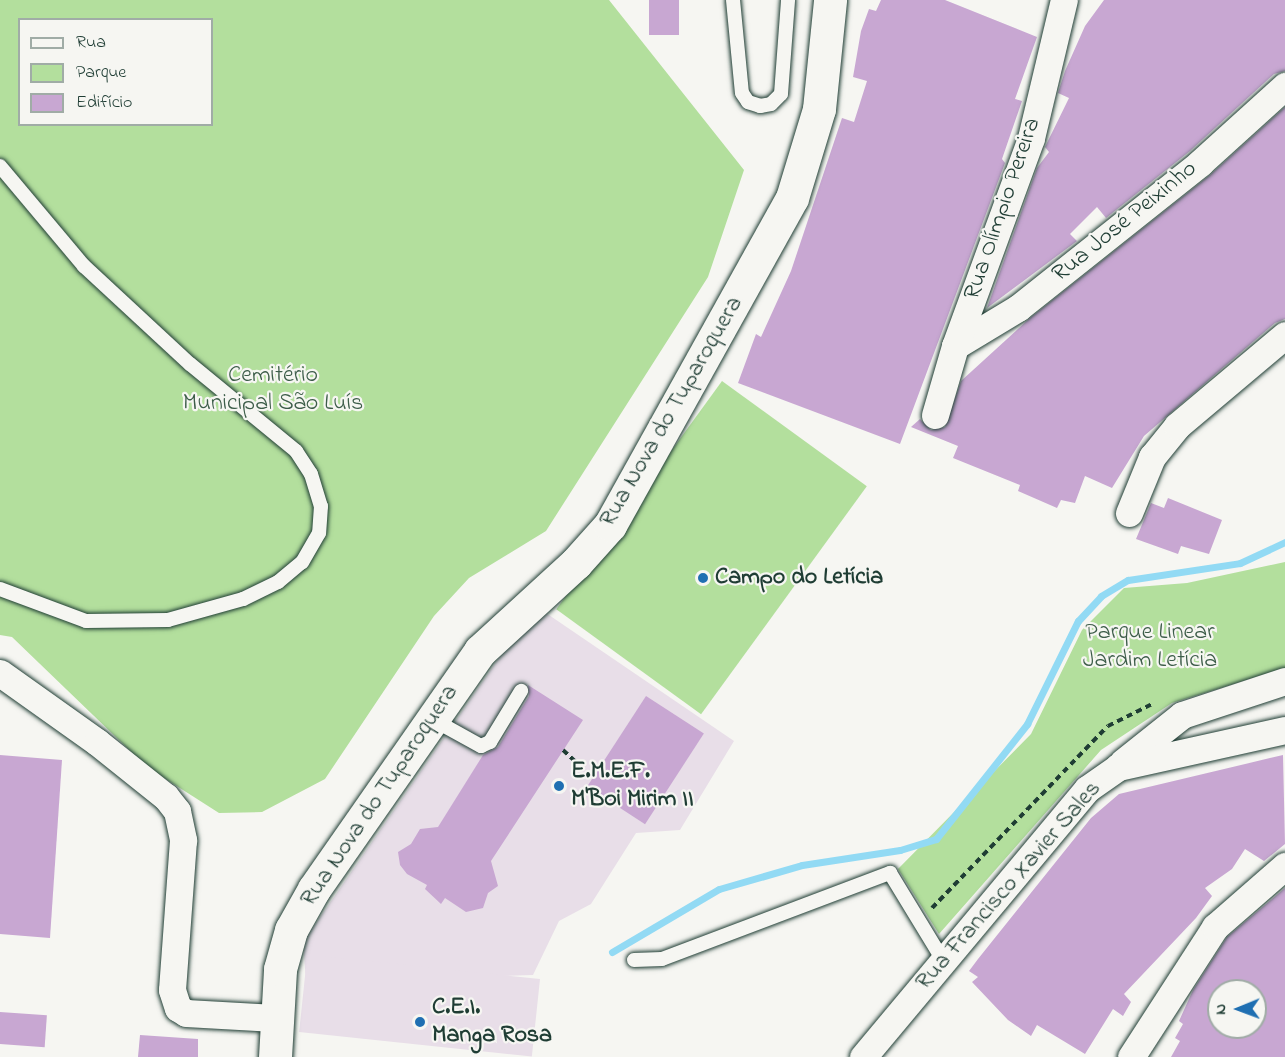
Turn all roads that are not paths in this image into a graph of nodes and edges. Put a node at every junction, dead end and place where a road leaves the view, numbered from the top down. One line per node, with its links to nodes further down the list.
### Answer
1 (733, 0): 2 (lane)
2 (788, 0)
3 (830, 0): 15 (street, Rua Nova do Tuparoquera)
4 (1064, 0): 8 (street, Rua Olímpio Pereira)
5 (1285, 87): 8 (street, Rua José Peixinho)
6 (0, 166): 11 (lane)
7 (1285, 335): 10 (street)
8 (955, 346): 9 (street, Rua Olímpio Pereira)
9 (935, 415)
10 (1129, 513)
11 (0, 589)
12 (0, 672): 21 (street)
13 (1285, 681): 17 (street)
14 (521, 691): 15 (lane)
15 (432, 719): 21 (street, Rua Nova do Tuparoquera)
16 (1285, 730): 17 (street, Rua Francisco Xavier Sales)
17 (1118, 767): 20 (street, Rua Francisco Xavier Sales)
18 (1285, 866): 24 (street)
19 (634, 960): 20 (lane)
20 (943, 960): 23 (street, Rua Francisco Xavier Sales)
21 (275, 1018): 22 (street, Rua Nova do Tuparoquera)
22 (275, 1057)
23 (863, 1057)
24 (1131, 1057)

